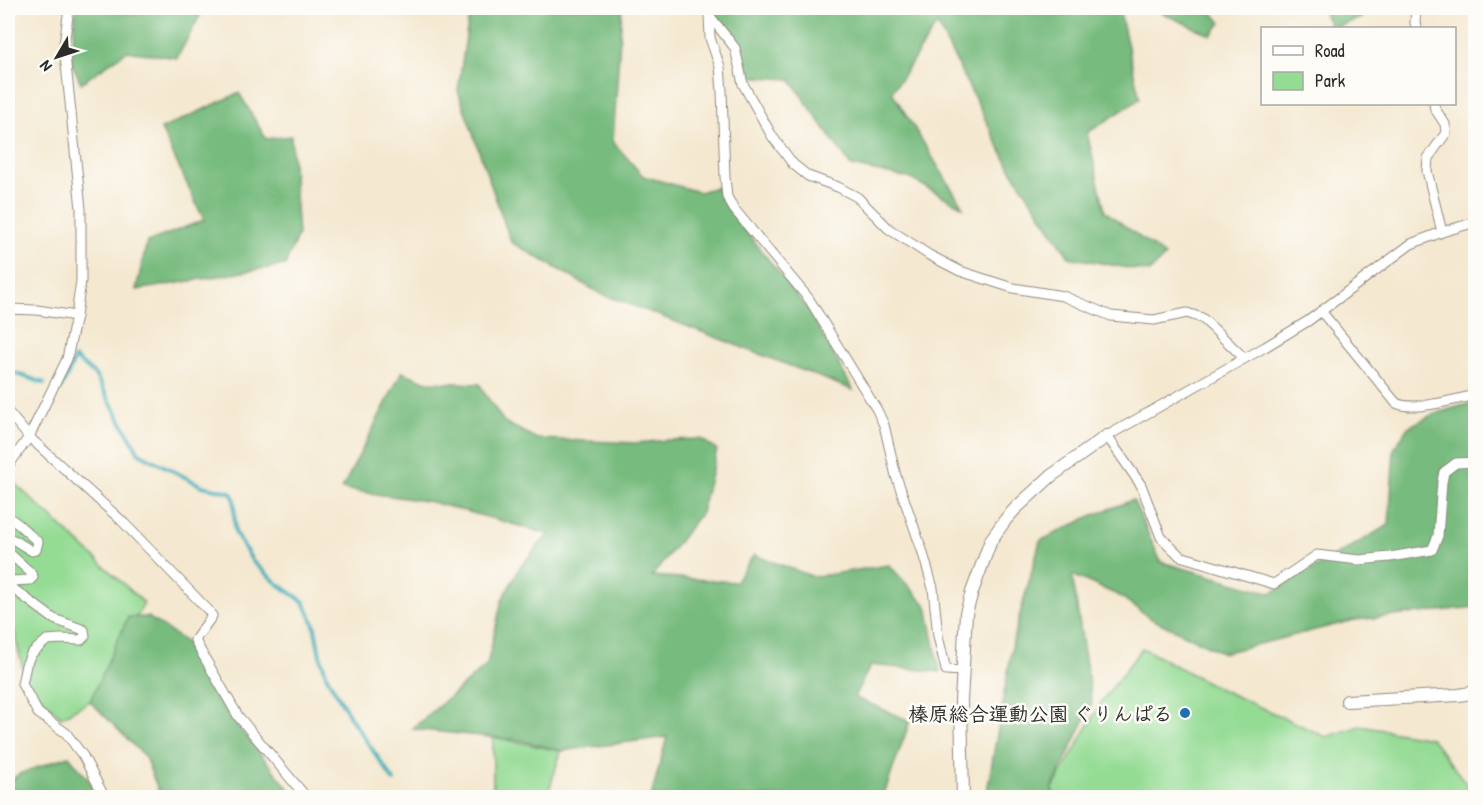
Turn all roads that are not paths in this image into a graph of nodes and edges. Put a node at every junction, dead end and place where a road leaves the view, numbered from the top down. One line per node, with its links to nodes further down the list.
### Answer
1 (69, 8): 10 (street)
2 (1416, 8): 4 (street)
3 (707, 11): 11 (street); 21 (street)
4 (1417, 27)
5 (1434, 105): 7 (street)
6 (1476, 221): 7 (street)
7 (1442, 232): 9 (street)
8 (8, 309): 10 (street)
9 (1321, 311): 11 (street); 12 (street)
10 (76, 316): 15 (street)
11 (1244, 358): 14 (street)
12 (1476, 395)
13 (8, 412): 15 (street)
14 (1107, 436): 16 (street); 21 (street)
15 (29, 437): 17 (street); 25 (street)
16 (1476, 462)
17 (8, 465)
18 (8, 517): 19 (street)
19 (8, 538)
20 (8, 552): 24 (street)
21 (962, 671): 26 (street)
22 (1476, 692): 23 (street)
23 (1347, 701)
24 (105, 798)
25 (307, 798)
26 (963, 798)

